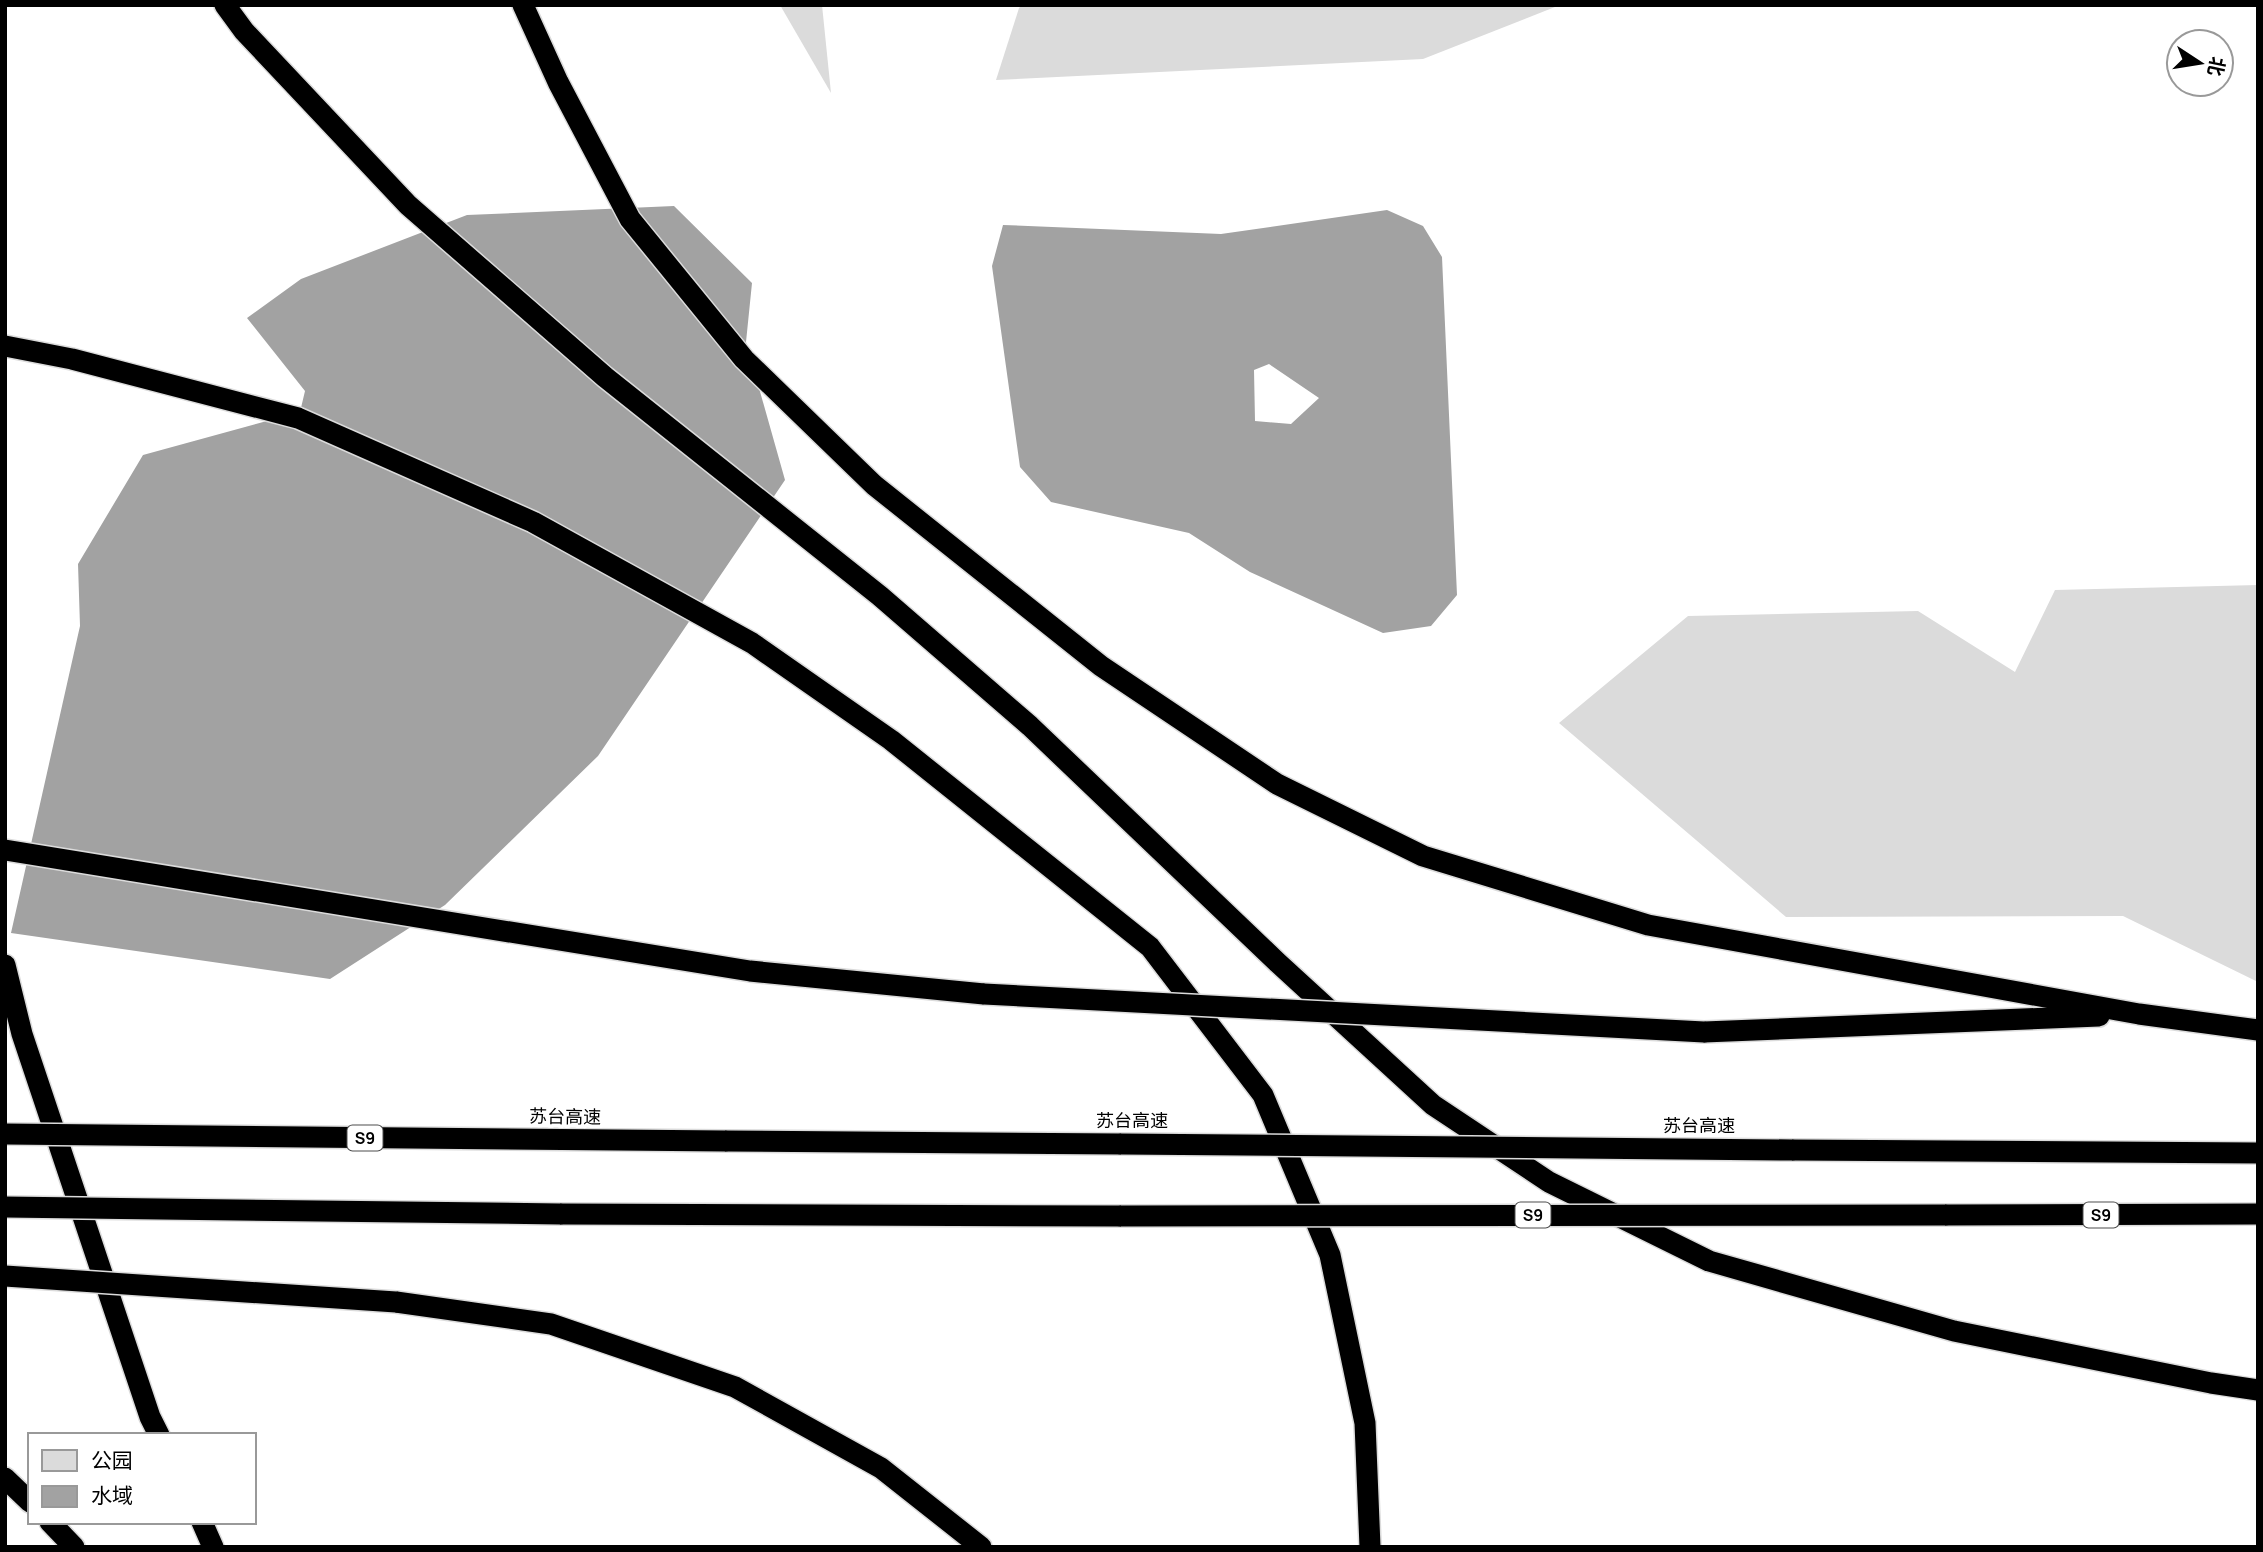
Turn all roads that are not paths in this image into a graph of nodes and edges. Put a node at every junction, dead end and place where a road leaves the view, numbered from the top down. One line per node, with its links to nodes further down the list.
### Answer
1 (225, 5): 13 (highway)
2 (523, 5): 6 (highway)
3 (5, 346): 22 (highway)
4 (5, 850): 6 (highway, bridge)
5 (5, 965): 14 (highway, bridge)
6 (2139, 1014): 7 (highway)
7 (2258, 1030)
8 (5, 1134): 9 (highway, 苏台高速 / S9, bridge)
9 (2258, 1153)
10 (5, 1208): 11 (highway, S9, bridge)
11 (2258, 1214)
12 (5, 1276): 21 (highway, bridge)
13 (2258, 1390)
14 (158, 1433)
15 (5, 1478): 16 (highway)
16 (28, 1500)
17 (52, 1524): 19 (highway)
18 (203, 1524): 20 (highway)
19 (74, 1547)
20 (213, 1547)
21 (981, 1547)
22 (1370, 1547)

